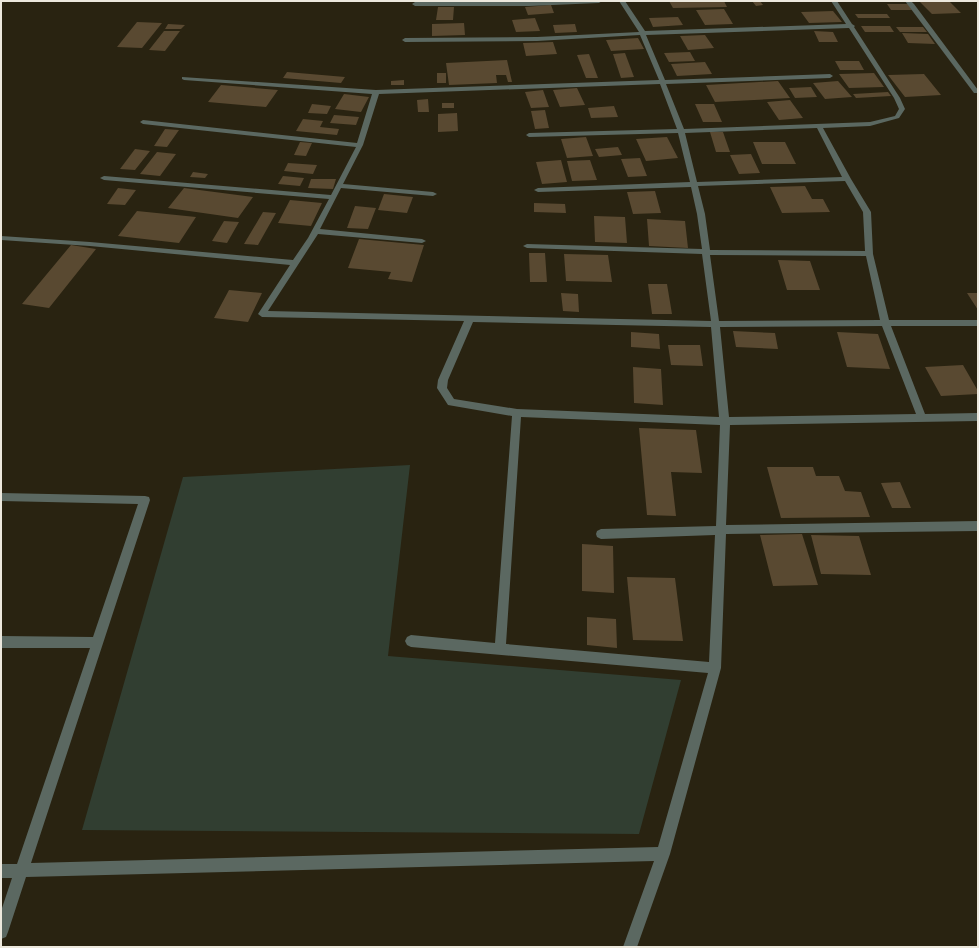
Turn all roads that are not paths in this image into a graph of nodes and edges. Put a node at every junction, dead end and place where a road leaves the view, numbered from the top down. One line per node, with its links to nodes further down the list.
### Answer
1 (598, 1): 5 (street)
2 (622, 1): 7 (street)
3 (834, 1): 6 (street)
4 (908, 1): 13 (street)
5 (415, 4)
6 (852, 26): 7 (street); 15 (street)
7 (642, 33): 8 (street); 11 (street)
8 (405, 40)
9 (830, 76): 11 (street)
10 (184, 78): 12 (street)
11 (663, 82): 12 (street); 16 (street)
12 (376, 92): 18 (street)
13 (976, 92)
14 (143, 122): 18 (street)
15 (819, 126): 16 (street); 20 (street)
16 (681, 131): 17 (street); 21 (street)
17 (529, 134)
18 (360, 145): 22 (street)
19 (104, 178): 25 (street)
20 (847, 179): 21 (street); 31 (street)
21 (694, 184): 23 (street); 30 (street)
22 (339, 186): 24 (street); 25 (street)
23 (538, 190)
24 (432, 194)
25 (333, 197): 26 (street)
26 (315, 231): 28 (street); 32 (street)
27 (1, 238): 32 (street)
28 (422, 241)
29 (527, 246): 30 (street)
30 (706, 252): 31 (street); 36 (street)
31 (869, 254): 34 (street)
32 (296, 263): 33 (street)
33 (470, 318): 36 (street); 37 (street)
34 (884, 323): 35 (street); 36 (street); 39 (street)
35 (978, 323)
36 (715, 324): 40 (street)
37 (517, 413): 40 (street); 48 (street)
38 (978, 417): 39 (street)
39 (922, 418): 40 (street)
40 (724, 421): 43 (street)
41 (1, 497): 47 (street)
42 (978, 526): 43 (street)
43 (720, 530): 44 (street); 49 (street)
44 (601, 534)
45 (411, 641): 48 (street)
46 (1, 642): 47 (street)
47 (97, 643): 52 (street)
48 (500, 649): 49 (street)
49 (715, 668): 50 (street)
50 (663, 854): 52 (street); 54 (street)
51 (1, 871): 52 (street)
52 (21, 871): 53 (street)
53 (1, 932)
54 (630, 947)

